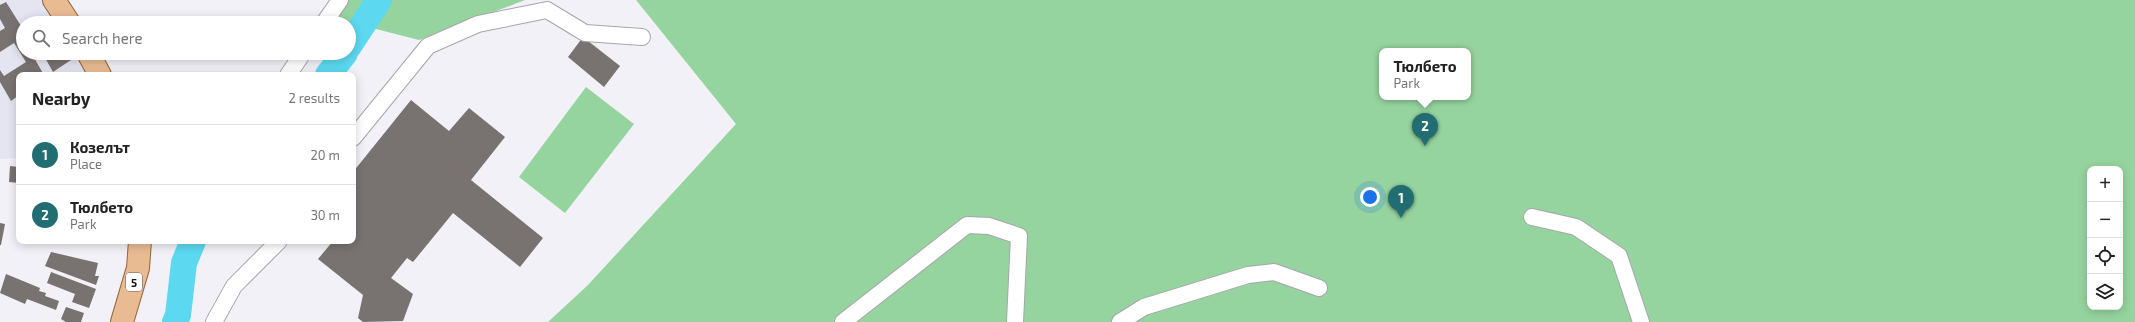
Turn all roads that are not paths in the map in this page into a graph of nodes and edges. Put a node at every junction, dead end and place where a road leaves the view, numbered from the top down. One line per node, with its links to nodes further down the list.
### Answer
1 (54, 0): 3 (main road)
2 (340, 0): 4 (street)
3 (64, 16)
4 (329, 16)
5 (642, 37): 8 (street)
6 (298, 60): 7 (street)
7 (290, 72)
8 (356, 134)
9 (1532, 217): 18 (street)
10 (140, 244): 13 (main road, 5)
11 (276, 244): 14 (street)
12 (1319, 288): 17 (street)
13 (122, 322)
14 (214, 322)
15 (843, 322): 16 (street)
16 (1015, 322)
17 (1120, 322)
18 (1641, 322)

